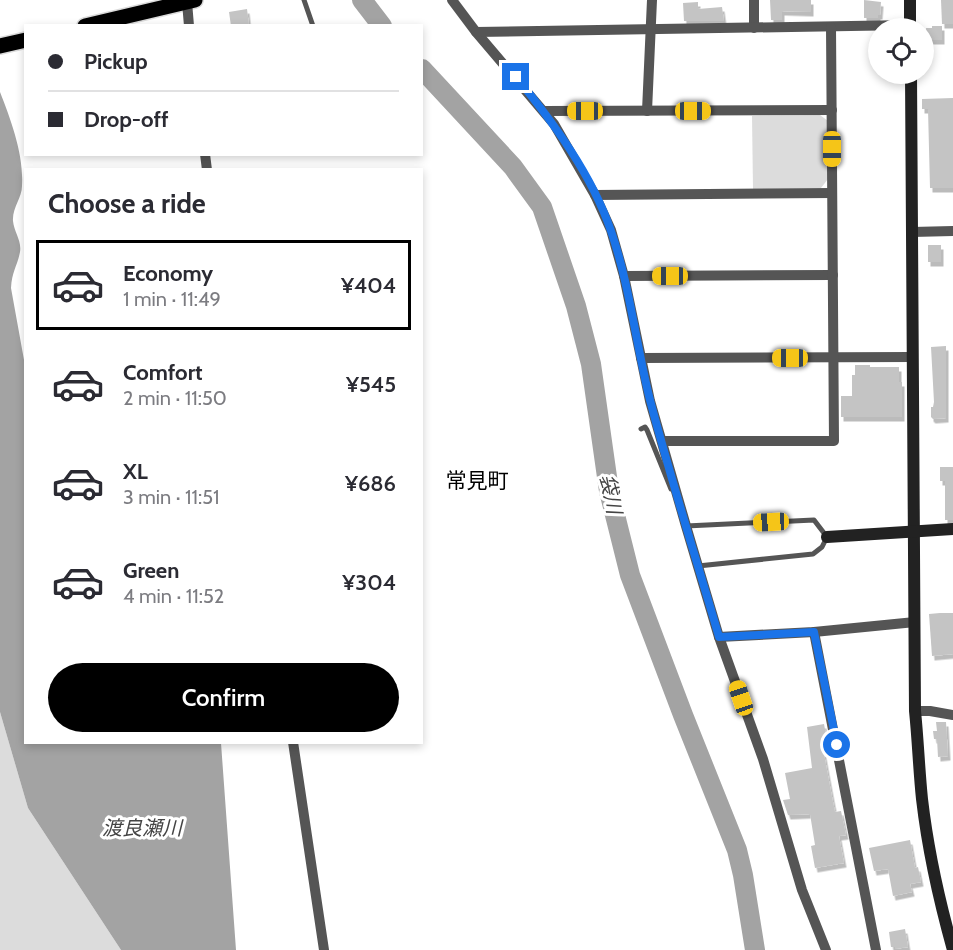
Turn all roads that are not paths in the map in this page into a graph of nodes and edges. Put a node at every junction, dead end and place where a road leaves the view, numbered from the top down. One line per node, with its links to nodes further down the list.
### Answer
1 (304, 0): 10 (lane)
2 (452, 0): 15 (street)
3 (652, 0): 14 (street)
4 (754, 0): 13 (street)
5 (910, 0): 7 (street)
6 (186, 2): 8 (main road); 9 (street)
7 (910, 18)
8 (94, 24)
9 (189, 24)
10 (312, 24)
11 (831, 27): 12 (street); 13 (street); 19 (street)
12 (868, 27)
13 (754, 28): 14 (street)
14 (651, 29): 15 (street); 21 (street)
15 (476, 32): 20 (street)
16 (24, 40): 17 (main road)
17 (0, 46)
18 (910, 84): 25 (street)
19 (832, 110): 21 (street); 22 (street)
20 (544, 111): 21 (street); 23 (street)
21 (647, 111)
22 (832, 193): 23 (street); 26 (street)
23 (595, 195): 27 (street)
24 (953, 231): 25 (street)
25 (912, 232): 28 (street)
26 (833, 275): 27 (street); 30 (street)
27 (624, 276): 29 (street)
28 (913, 357): 30 (street); 36 (street)
29 (641, 358): 30 (street); 32 (street)
30 (833, 358): 32 (street)
31 (641, 429): 33 (lane)
32 (662, 441): 33 (street)
33 (680, 504): 34 (street)
34 (686, 526): 37 (lane); 38 (street)
35 (953, 529): 36 (street)
36 (914, 532): 37 (street); 39 (street)
37 (827, 537): 38 (lane)
38 (698, 566): 41 (street)
39 (915, 622): 40 (street); 42 (street)
40 (814, 632): 41 (street); 47 (street)
41 (719, 637): 46 (street)
42 (915, 711): 43 (street); 48 (street)
43 (953, 715)
44 (293, 744): 45 (street)
45 (324, 950)
46 (826, 950)
47 (876, 950)
48 (953, 950)

